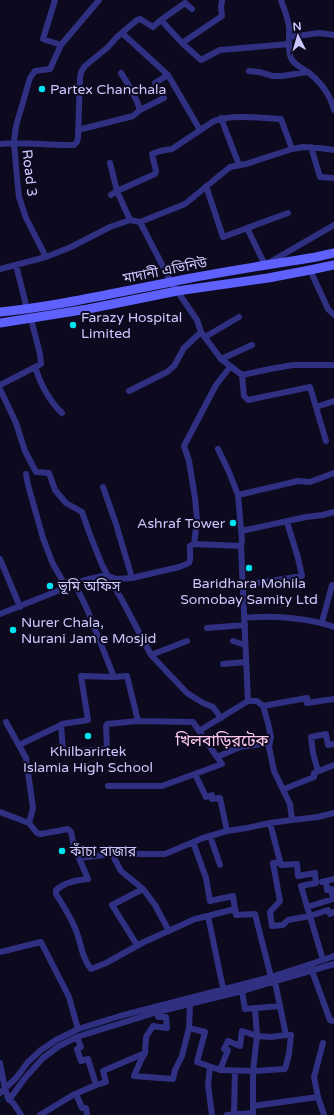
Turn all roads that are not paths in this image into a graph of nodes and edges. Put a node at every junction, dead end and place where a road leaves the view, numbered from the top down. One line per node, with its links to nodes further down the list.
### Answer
1 (55, 0): 11 (street)
2 (99, 0): 11 (street, Road 3)
3 (222, 0): 10 (street)
4 (281, 0): 9 (street)
5 (192, 9): 6 (street)
6 (161, 20): 7 (street); 10 (street)
7 (122, 33): 15 (street); 19 (street)
8 (334, 35): 9 (street)
9 (289, 41): 10 (street); 13 (street)
10 (182, 43)
11 (61, 45): 21 (street, Road 3)
12 (248, 71): 13 (street)
13 (308, 72): 17 (street)
14 (120, 74): 16 (street)
15 (168, 75): 16 (street); 20 (street)
16 (140, 110): 19 (street)
17 (334, 110)
18 (221, 118): 20 (street); 24 (street); 27 (street)
19 (78, 130): 21 (street)
20 (200, 130): 30 (street)
21 (14, 142): 22 (street); 37 (street, Road 3)
22 (0, 144)
23 (311, 147): 24 (street); 25 (street); 28 (street)
24 (292, 149): 27 (street)
25 (334, 150)
26 (110, 163): 30 (street)
27 (239, 166): 29 (street)
28 (334, 178)
29 (206, 186): 33 (street); 35 (street)
30 (114, 193): 32 (street)
31 (288, 213): 35 (street)
32 (130, 220): 33 (street); 37 (street)
33 (140, 222): 43 (street)
34 (334, 225): 38 (street)
35 (247, 228): 38 (street)
36 (334, 253): 38 (main road, মাদানী এভিনিউ)
37 (46, 257): 40 (street)
38 (265, 265): 43 (main road, মাদানী এভিনিউ)
39 (334, 265): 42 (main road, মাদানী এভিনিউ)
40 (16, 266): 41 (street); 45 (street)
41 (0, 269)
42 (310, 270): 44 (main road, মাদানী এভিনিউ); 47 (street)
43 (171, 282): 44 (street); 45 (main road, মাদানী এভিনিউ)
44 (178, 291): 49 (main road, মাদানী এভিনিউ); 51 (street)
45 (27, 309): 46 (main road, মাদানী এভিনিউ)
46 (0, 312)
47 (334, 315)
48 (239, 317): 51 (street)
49 (31, 319): 50 (main road, মাদানী এভিনিউ); 55 (street)
50 (0, 323)
51 (203, 334): 53 (street); 60 (street)
52 (252, 345): 53 (street)
53 (220, 359): 56 (street)
54 (334, 365): 57 (street)
55 (35, 367): 58 (street); 63 (street)
56 (230, 367): 57 (street); 73 (street)
57 (242, 375): 62 (street)
58 (0, 385)
59 (0, 389): 76 (street)
60 (129, 391)
61 (334, 401): 62 (street)
62 (316, 407): 64 (street)
63 (62, 413)
64 (326, 441)
65 (218, 450): 69 (street)
66 (334, 473): 69 (street)
67 (26, 474): 81 (street)
68 (103, 487): 77 (street)
69 (238, 495): 72 (street)
70 (334, 512): 71 (street)
71 (287, 522): 72 (street); 79 (street)
72 (241, 531): 74 (street)
73 (194, 544): 74 (street); 77 (street)
74 (241, 546): 79 (street)
75 (1, 563): 82 (street)
76 (108, 576): 77 (street); 78 (street); 92 (street)
77 (132, 578)
78 (75, 584): 81 (street); 95 (street)
79 (244, 585): 84 (street)
80 (334, 585): 85 (street)
81 (66, 587): 82 (street)
82 (20, 607): 83 (street)
83 (0, 614)
84 (244, 618): 85 (street); 86 (street)
85 (322, 622): 87 (street)
86 (245, 625): 88 (street); 91 (street)
87 (334, 627)
88 (206, 628)
89 (187, 641): 92 (street)
90 (233, 641): 91 (street)
91 (245, 645): 93 (street)
92 (151, 655): 99 (street)
93 (246, 662): 94 (street); 97 (street)
94 (223, 664)
95 (114, 677): 100 (street); 102 (street)
96 (334, 699): 98 (street)
97 (248, 701): 98 (street); 99 (street)
98 (263, 706): 104 (street)
99 (221, 718): 103 (street)
100 (138, 721): 102 (street); 103 (street)
101 (6, 722): 106 (street)
102 (60, 725): 106 (street)
103 (199, 731): 107 (street)
104 (269, 743): 107 (street); 112 (street)
105 (334, 744): 109 (street)
106 (19, 745): 116 (street)
107 (217, 757): 110 (street)
108 (334, 765): 109 (street)
109 (318, 771): 112 (street)
110 (195, 774): 111 (street); 118 (street)
111 (108, 786)
112 (284, 790): 115 (street)
113 (0, 812): 116 (street)
114 (334, 813): 115 (street)
115 (292, 820): 117 (street)
116 (29, 823): 122 (street)
117 (270, 823): 118 (street); 123 (street)
118 (228, 831): 119 (street)
119 (210, 836): 120 (street); 124 (street)
120 (193, 842): 121 (street); 130 (street)
121 (112, 854): 122 (street); 128 (street)
122 (79, 858): 135 (street)
123 (280, 862): 127 (street); 133 (street)
124 (220, 865)
125 (334, 879): 126 (street)
126 (326, 881): 127 (street); 129 (street)
127 (316, 883): 129 (street)
128 (143, 889): 134 (street); 135 (street)
129 (307, 907): 133 (street)
130 (235, 909): 132 (street); 141 (street)
131 (334, 912): 133 (street)
132 (208, 916): 134 (street); 144 (street)
133 (310, 916): 138 (street)
134 (169, 931): 135 (street)
135 (137, 945)
136 (0, 952): 151 (street)
137 (334, 956): 138 (street)
138 (323, 960): 140 (street)
139 (334, 964): 140 (street)
140 (311, 968): 141 (street); 142 (street); 149 (street)
141 (271, 977): 144 (street)
142 (275, 982): 143 (street); 146 (street)
143 (242, 991): 144 (street); 147 (street)
144 (224, 992): 145 (street); 151 (street)
145 (190, 1004): 148 (street); 150 (street)
146 (280, 1006): 147 (street); 152 (street)
147 (254, 1008): 153 (street)
148 (157, 1012): 154 (street); 158 (street)
149 (334, 1021)
150 (189, 1028): 158 (street); 160 (street)
151 (78, 1029): 155 (street)
152 (286, 1035): 153 (street); 163 (street)
153 (258, 1036): 161 (street); 163 (street)
154 (77, 1037): 157 (street); 164 (street)
155 (56, 1040): 157 (street); 165 (street)
156 (323, 1043): 167 (street)
157 (60, 1046): 168 (street)
158 (144, 1053): 164 (street)
159 (0, 1063): 165 (street)
160 (210, 1067): 161 (street); 173 (street)
161 (220, 1070): 162 (street)
162 (235, 1070): 163 (street); 175 (street)
163 (253, 1071): 169 (street)
164 (96, 1085): 166 (street)
165 (3, 1091): 168 (street)
166 (76, 1094): 171 (street); 172 (street)
167 (318, 1097): 169 (street); 176 (street)
168 (8, 1099): 170 (street)
169 (253, 1106): 175 (street)
170 (21, 1115)
171 (40, 1115)
172 (88, 1115)
173 (212, 1115)
174 (227, 1115): 175 (street)
175 (234, 1115)
176 (324, 1115)

